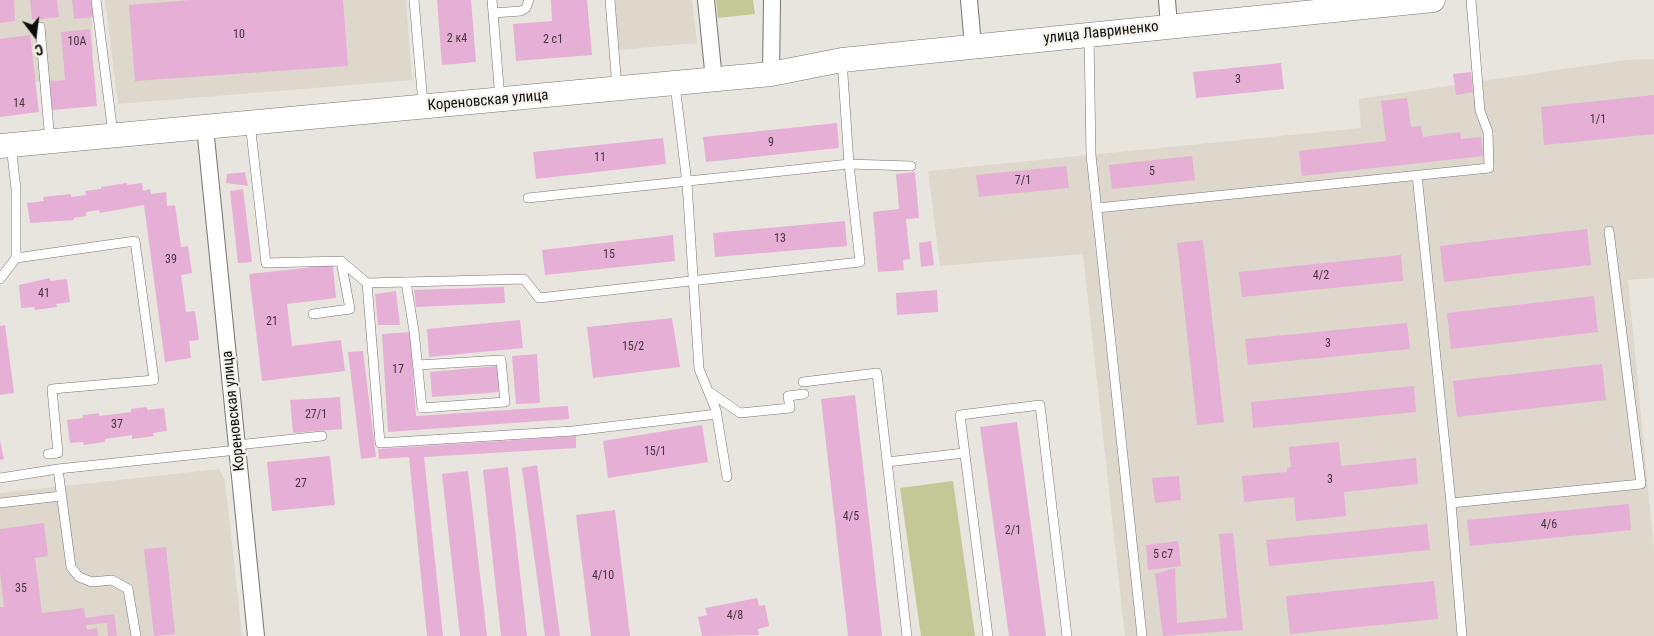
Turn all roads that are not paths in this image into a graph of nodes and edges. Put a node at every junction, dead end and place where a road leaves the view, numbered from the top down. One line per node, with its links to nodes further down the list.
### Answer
1 (96, 0): 26 (lane)
2 (414, 0): 23 (lane)
3 (492, 0): 12 (lane)
4 (529, 0): 12 (lane)
5 (610, 0): 21 (lane)
6 (706, 0): 19 (street)
7 (772, 0): 18 (street)
8 (968, 0): 16 (street)
9 (1166, 0): 13 (street)
10 (1471, 0): 31 (lane)
11 (1419, 1): 13 (street, улица Лавриненко)
12 (493, 13): 22 (lane)
13 (1169, 26): 15 (street, улица Лавриненко)
14 (40, 27): 27 (lane)
15 (1089, 35): 16 (street, улица Лавриненко); 34 (lane)
16 (973, 46): 17 (street, улица Лавриненко)
17 (842, 60): 18 (street, улица Лавриненко); 29 (lane)
18 (771, 74): 19 (street, Кореновская улица)
19 (714, 80): 20 (street, Кореновская улица)
20 (674, 83): 21 (street, Кореновская улица); 32 (lane)
21 (618, 89): 22 (street, Кореновская улица)
22 (500, 100): 23 (street, Кореновская улица)
23 (423, 107): 24 (street, Кореновская улица)
24 (250, 123): 25 (street, Кореновская улица); 37 (lane)
25 (205, 127): 26 (street, Кореновская улица); 49 (street, Кореновская улица)
26 (113, 136): 27 (street, Кореновская улица)
27 (50, 141): 28 (street, Кореновская улица)
28 (6, 146): 36 (lane)
29 (849, 164): 30 (lane); 32 (lane); 39 (lane)
30 (911, 166)
31 (1417, 175): 34 (lane); 58 (lane)
32 (687, 183): 33 (lane); 39 (lane)
33 (528, 198)
34 (1097, 208): 64 (lane)
35 (1609, 231): 58 (lane)
36 (16, 258): 38 (lane); 51 (lane)
37 (341, 261): 41 (lane); 42 (lane)
38 (0, 279)
39 (693, 280): 40 (lane); 45 (lane)
40 (406, 282): 41 (lane); 43 (lane)
41 (366, 283): 47 (lane)
42 (313, 314)
43 (418, 365): 43 (lane)
44 (803, 382): 52 (lane)
45 (708, 391): 46 (lane); 47 (lane)
46 (804, 394)
47 (717, 414): 54 (lane)
48 (322, 436): 49 (lane)
49 (237, 448): 53 (lane); 60 (street, Кореновская улица)
50 (964, 452): 52 (lane); 62 (lane); 63 (lane)
51 (48, 454)
52 (887, 462): 61 (lane)
53 (58, 469): 55 (lane); 56 (lane)
54 (727, 477)
55 (0, 478)
56 (60, 496): 57 (lane); 59 (lane)
57 (0, 503)
58 (1451, 503): 65 (lane)
59 (136, 636)
60 (256, 636)
61 (907, 636)
62 (988, 636)
63 (1067, 636)
64 (1142, 636)
65 (1462, 636)

